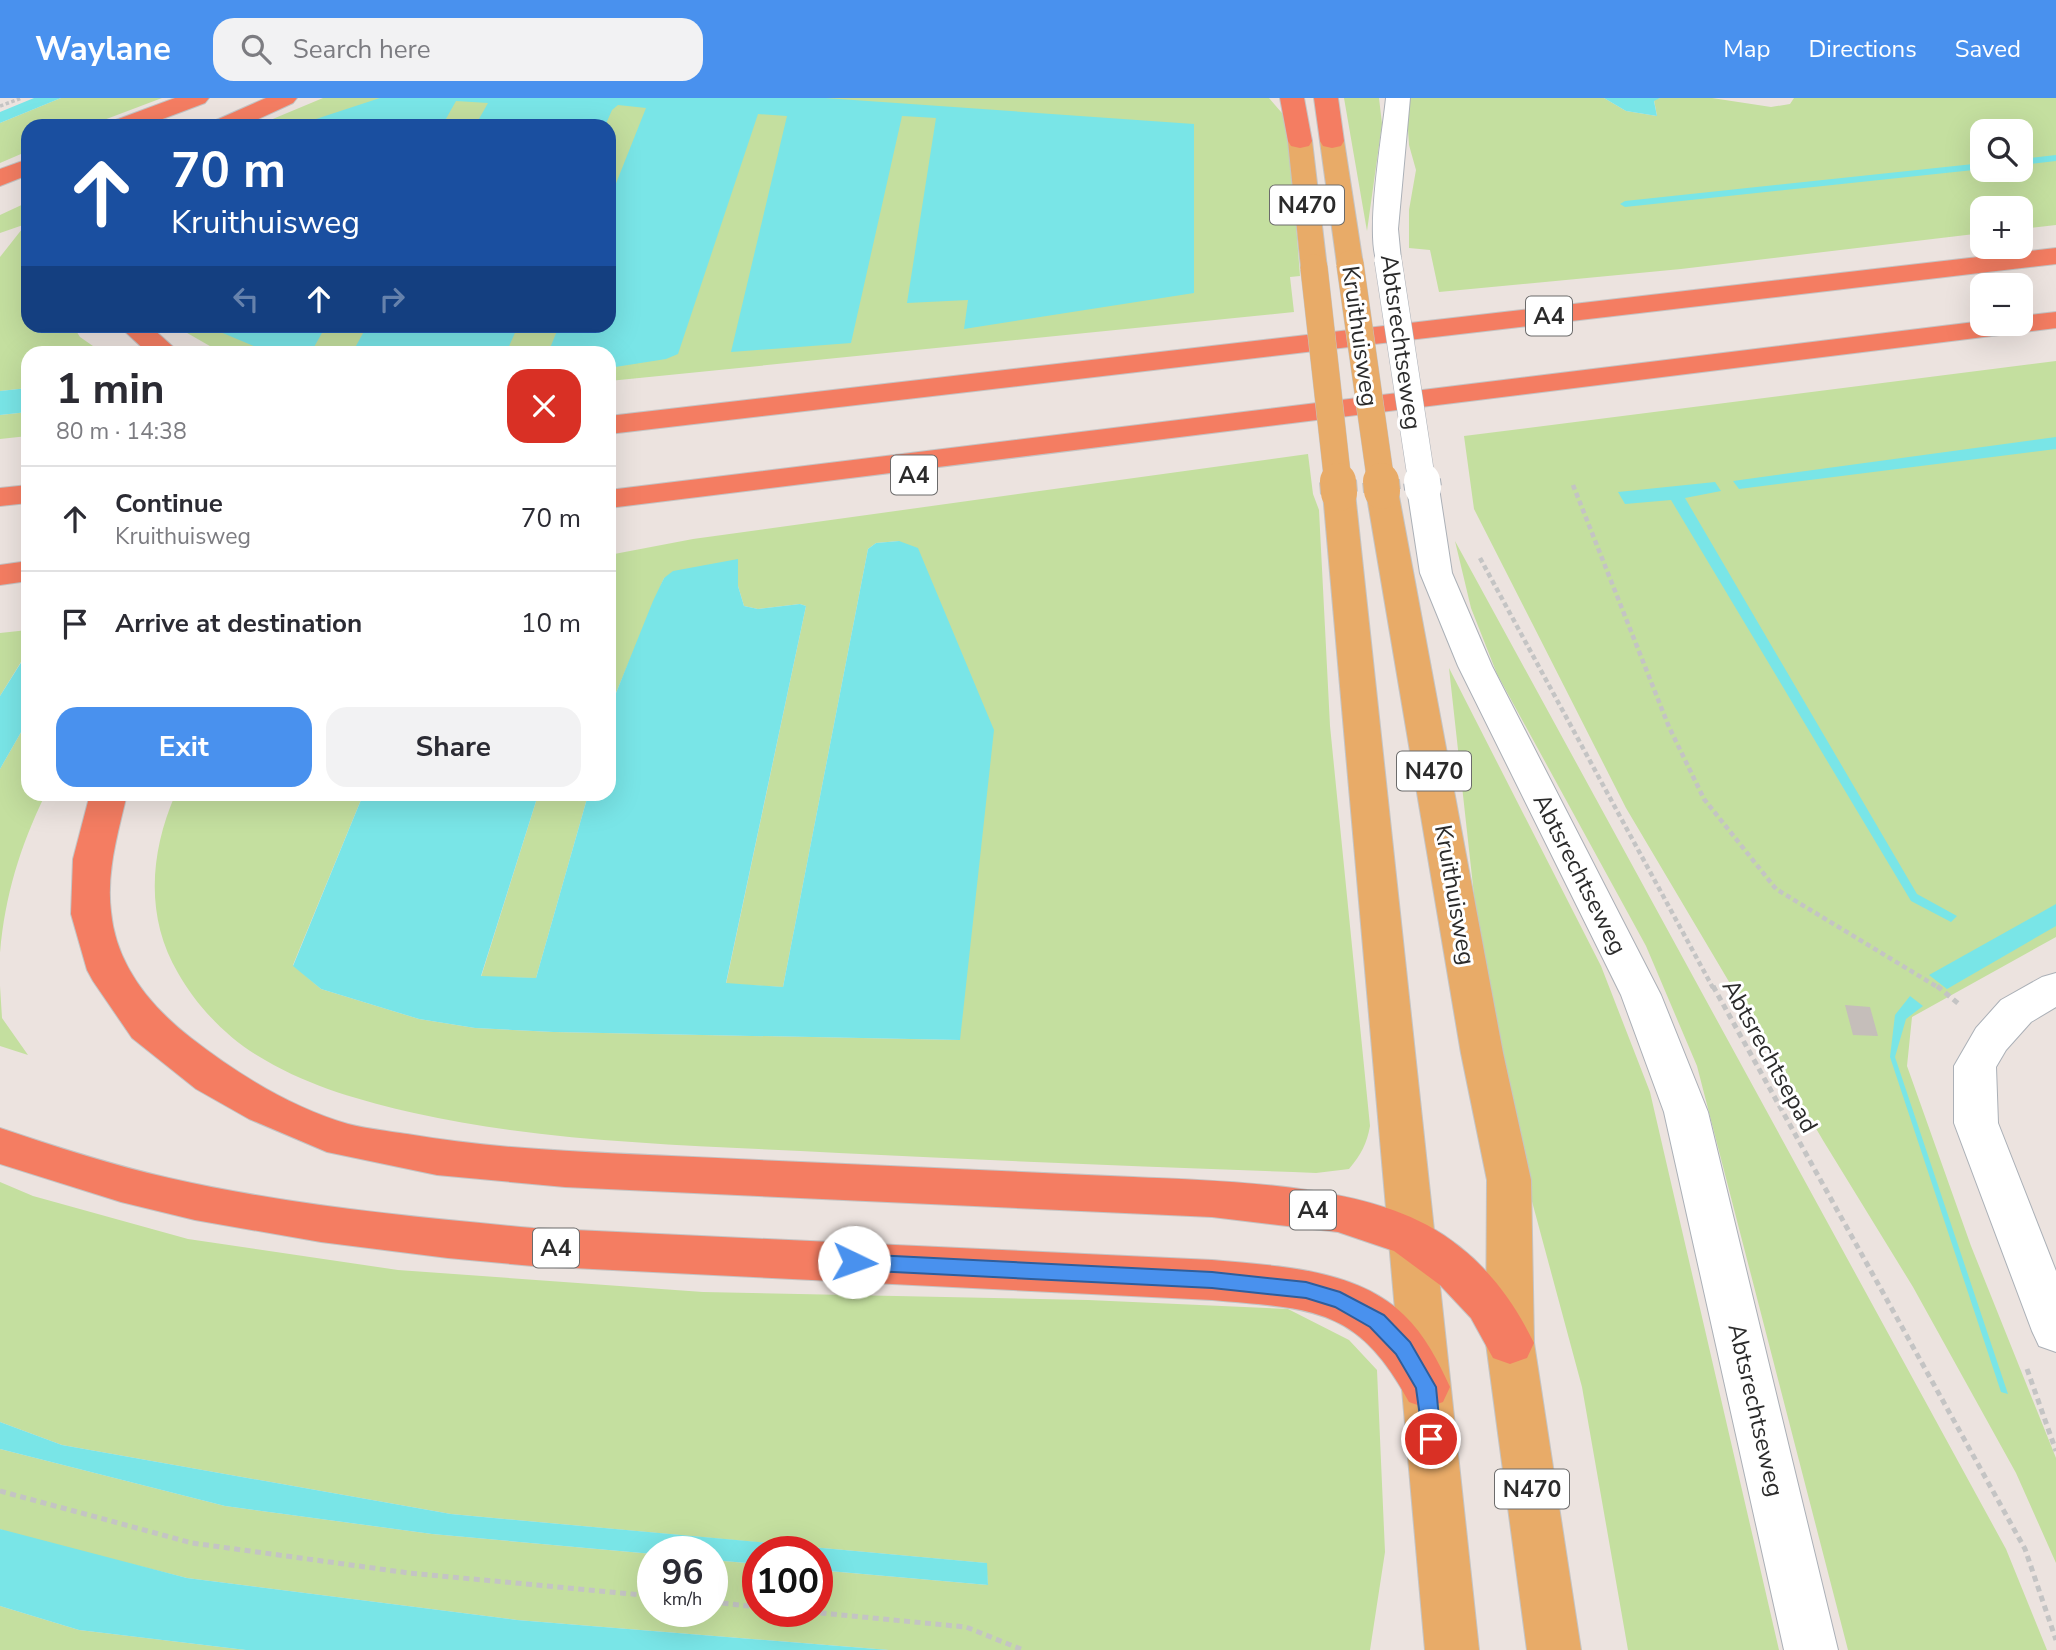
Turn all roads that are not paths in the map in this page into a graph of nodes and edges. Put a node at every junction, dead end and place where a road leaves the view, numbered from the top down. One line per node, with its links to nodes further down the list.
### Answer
1 (197, 98): 6 (highway)
2 (285, 98): 7 (highway)
3 (1292, 98): 8 (highway)
4 (1326, 98): 9 (highway)
5 (1398, 98): 35 (street, Abtsrechtseweg, bridge)
6 (141, 119)
7 (238, 119)
8 (1300, 141): 29 (main road, Kruithuisweg / N470, bridge)
9 (1332, 141): 31 (main road, Kruithuisweg / N470, bridge)
10 (21, 169): 11 (highway)
11 (0, 178)
12 (2056, 256): 16 (highway, A4)
13 (2056, 320): 18 (highway, A4)
14 (142, 333): 15 (highway)
15 (157, 346)
16 (1042, 374): 17 (highway, A4); 19 (highway, A4)
17 (616, 398)
18 (1218, 423): 22 (highway, A4); 23 (highway, A4)
19 (616, 424)
20 (21, 495): 21 (highway)
21 (0, 497)
22 (616, 498)
23 (616, 525)
24 (21, 572): 25 (highway)
25 (0, 575)
26 (107, 801): 29 (highway, A4)
27 (2056, 988): 30 (street)
28 (0, 1146): 32 (highway, A4)
29 (1410, 1238): 31 (highway, A4); 32 (main road, Kruithuisweg / N470)
30 (2056, 1331)
31 (1510, 1343): 34 (main road, Kruithuisweg / N470)
32 (1426, 1387): 33 (main road, Kruithuisweg / N470)
33 (1452, 1650)
34 (1554, 1650)
35 (1811, 1650)

